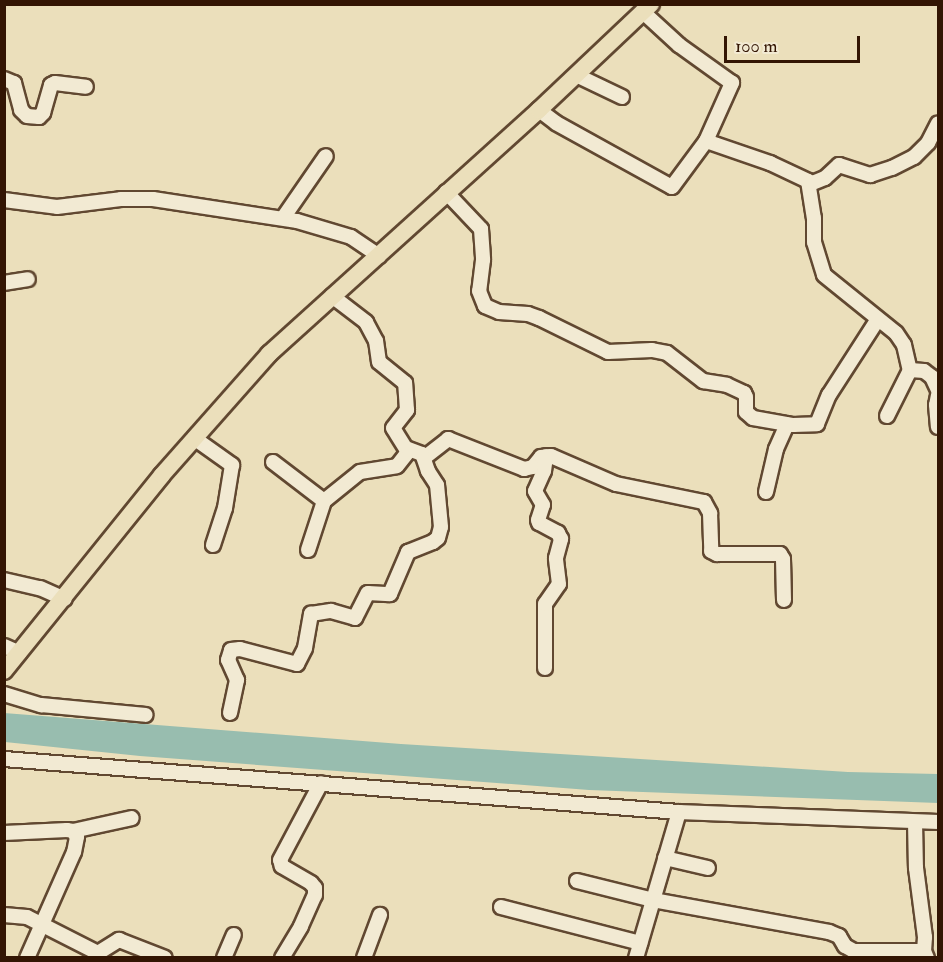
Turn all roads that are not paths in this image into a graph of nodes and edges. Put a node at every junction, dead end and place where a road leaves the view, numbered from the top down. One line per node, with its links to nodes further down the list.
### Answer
1 (647, 8): 2 (main road); 8 (street)
2 (576, 75): 5 (street); 6 (main road)
3 (4, 79): 4 (street)
4 (86, 87)
5 (622, 97)
6 (539, 110): 8 (street); 11 (main road)
7 (939, 123): 10 (street)
8 (706, 141): 10 (street)
9 (326, 156): 13 (street)
10 (810, 184): 18 (street)
11 (446, 192): 14 (main road); 23 (street)
12 (4, 200): 13 (street)
13 (283, 218): 14 (street)
14 (378, 256): 17 (main road)
15 (28, 279): 16 (street)
16 (4, 283)
17 (332, 296): 25 (main road); 26 (street)
18 (878, 319): 19 (street); 23 (street)
19 (910, 370): 20 (street); 22 (street)
20 (939, 390)
21 (939, 395): 24 (street)
22 (887, 416)
23 (787, 424): 30 (street)
24 (939, 427)
25 (194, 438): 32 (street); 35 (main road)
26 (408, 448): 28 (street); 31 (street)
27 (546, 456): 28 (street); 36 (street); 39 (street)
28 (424, 458): 42 (street)
29 (273, 462): 31 (street)
30 (766, 492)
31 (324, 501): 33 (street)
32 (213, 545)
33 (308, 550)
34 (4, 580): 35 (street)
35 (65, 599): 38 (main road)
36 (784, 600)
37 (4, 646): 38 (street)
38 (20, 653): 40 (main road)
39 (545, 668)
40 (4, 671)
41 (4, 694): 43 (street)
42 (230, 713)
43 (146, 715)
44 (4, 759): 45 (street)
45 (321, 783): 46 (street); 66 (street)
46 (679, 812): 48 (street); 52 (street)
47 (132, 818): 50 (street)
48 (915, 822): 49 (street); 62 (street)
49 (939, 822)
50 (73, 831): 51 (street); 59 (street)
51 (4, 833)
52 (666, 858): 53 (street); 55 (street)
53 (708, 868)
54 (577, 881): 55 (street)
55 (653, 900): 61 (street); 62 (street)
56 (501, 907): 61 (street)
57 (4, 915): 59 (street)
58 (380, 915): 67 (street)
59 (42, 924): 63 (street); 64 (street)
60 (234, 935): 65 (street)
61 (640, 943): 68 (street)
62 (921, 954)
63 (27, 957)
64 (165, 957)
65 (224, 957)
66 (282, 957)
67 (364, 957)
68 (636, 957)

